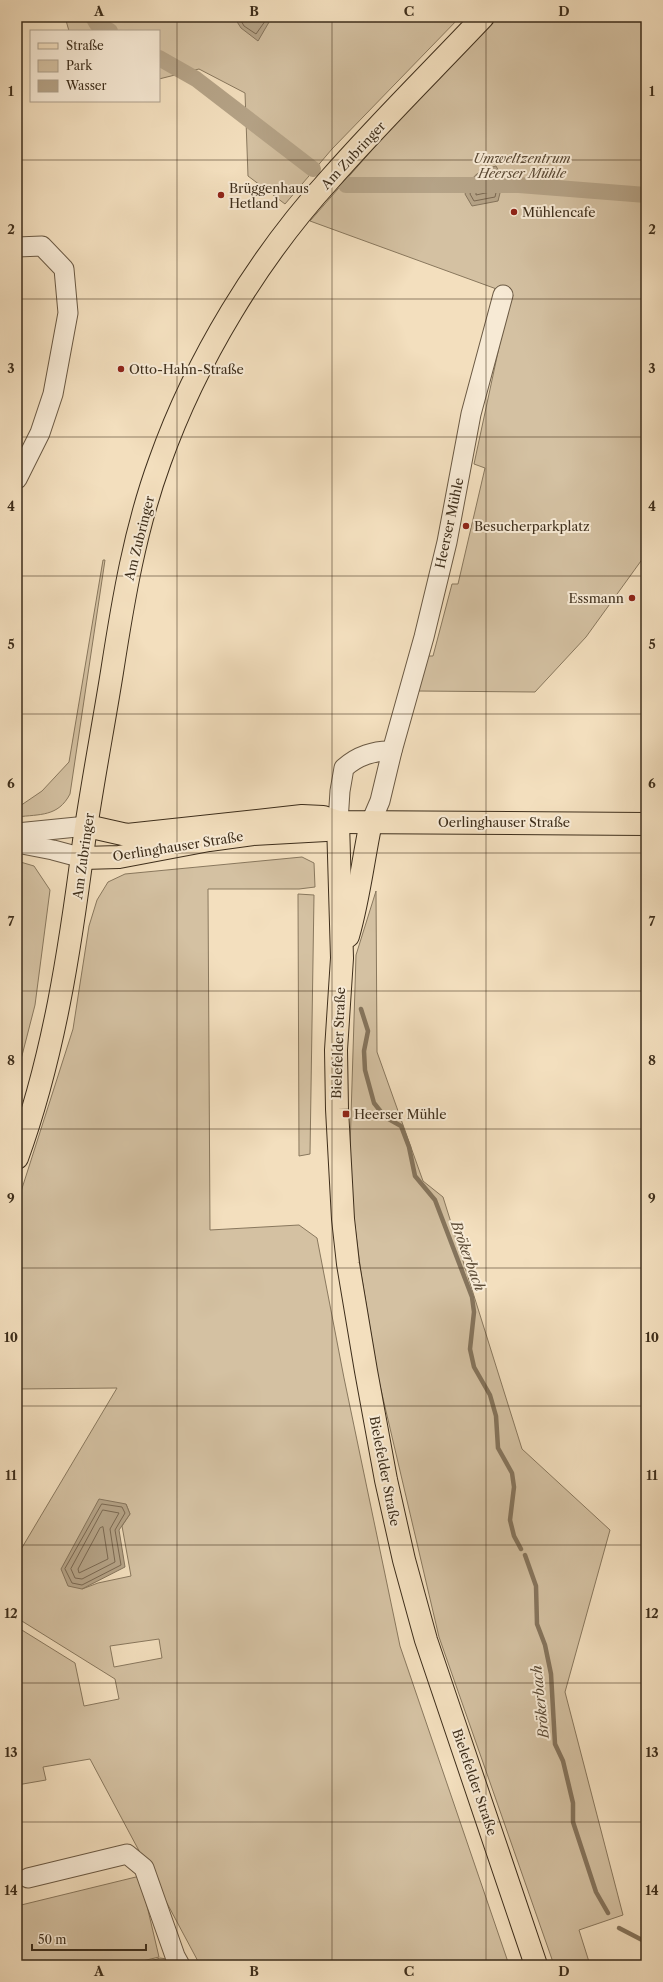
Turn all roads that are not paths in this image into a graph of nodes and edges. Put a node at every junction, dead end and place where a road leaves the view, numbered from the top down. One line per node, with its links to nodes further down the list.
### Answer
1 (483, 17): 9 (main road, Am Zubringer)
2 (17, 247): 4 (street)
3 (503, 295): 5 (street, Heerser Mühle)
4 (17, 479)
5 (392, 750): 6 (street); 7 (street, Heerser Mühle)
6 (338, 822): 7 (main road, Oerlinghauser Straße); 9 (main road, Oerlinghauser Straße); 12 (main road, Oerlinghauser Straße); 13 (main road, Bielefelder Straße)
7 (370, 822): 8 (main road, Oerlinghauser Straße); 13 (main road, Bielefelder Straße)
8 (646, 824)
9 (87, 826): 10 (street, Oerlinghauser Straße); 12 (main road, Am Zubringer)
10 (17, 833)
11 (17, 844): 12 (street, Oerlinghauser Straße)
12 (82, 858): 14 (main road, Am Zubringer)
13 (342, 958): 17 (main road, Bielefelder Straße)
14 (17, 1158)
15 (28, 1878): 16 (street)
16 (180, 1965)
17 (536, 1965)

